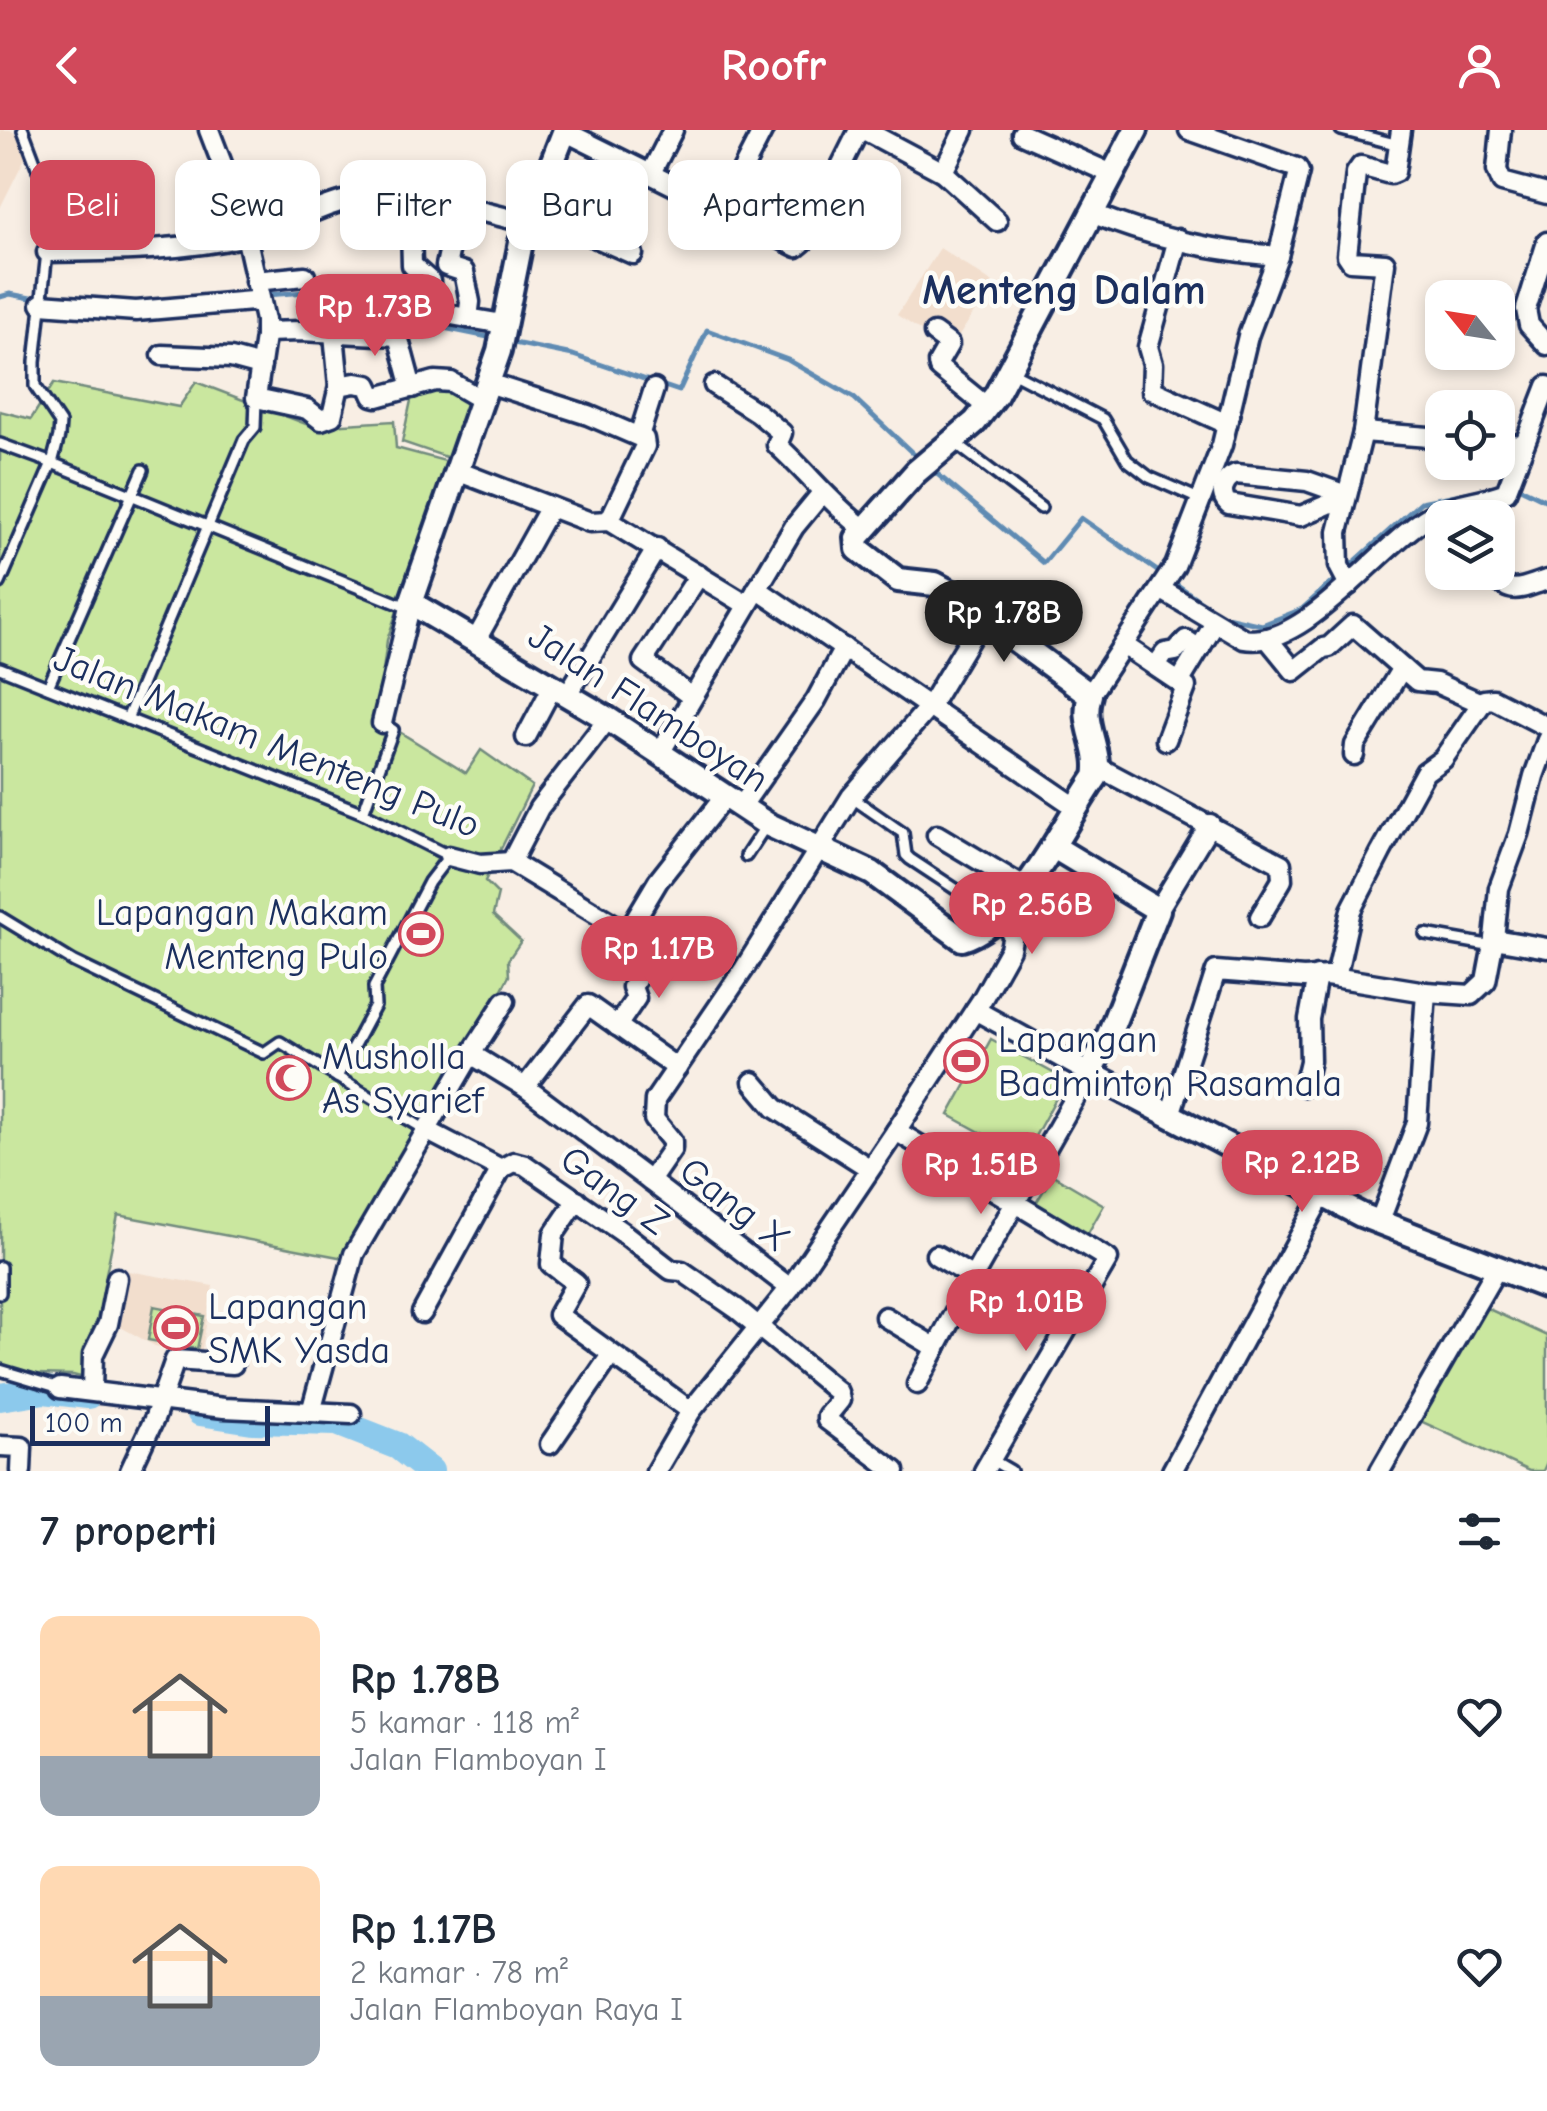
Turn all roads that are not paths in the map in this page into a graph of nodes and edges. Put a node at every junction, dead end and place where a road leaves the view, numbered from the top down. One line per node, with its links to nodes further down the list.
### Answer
1 (23, 130): 33 (lane)
2 (208, 130): 14 (street)
3 (565, 130): 15 (street); 19 (street)
4 (673, 130): 19 (street)
5 (763, 130): 16 (street)
6 (862, 130): 17 (street); 18 (street)
7 (964, 130): 18 (street)
8 (1136, 130): 20 (street)
9 (1189, 130): 35 (street)
10 (1341, 130): 13 (lane)
11 (1501, 130): 22 (street)
12 (1022, 134): 20 (street)
13 (1400, 138): 57 (street)
14 (220, 160)
15 (553, 160)
16 (748, 160)
17 (846, 160)
18 (944, 172): 24 (street)
19 (650, 174): 21 (street)
20 (1112, 174): 23 (street)
21 (668, 182)
22 (1547, 194)
23 (1090, 214): 25 (street); 47 (street)
24 (997, 222)
25 (1178, 240): 35 (street); 56 (street)
26 (1547, 242): 44 (street)
27 (175, 247): 33 (street)
28 (249, 250): 37 (street)
29 (412, 250): 39 (street)
30 (449, 250): 39 (street)
31 (522, 250): 43 (street)
32 (623, 250): 34 (street)
33 (46, 252): 38 (lane)
34 (634, 254)
35 (1278, 256): 56 (street)
36 (305, 276): 37 (street)
37 (258, 294): 38 (street); 40 (street)
38 (41, 299): 65 (lane)
39 (468, 318): 43 (street)
40 (265, 332): 42 (street); 46 (street)
41 (934, 333): 55 (street)
42 (334, 334): 49 (street); 51 (street)
43 (501, 337): 53 (street)
44 (1547, 346)
45 (162, 355): 46 (street)
46 (261, 366): 54 (street)
47 (1010, 371): 55 (street); 71 (lane)
48 (714, 385): 68 (street)
49 (339, 386): 51 (street); 54 (street)
50 (1547, 386): 61 (street)
51 (412, 388): 53 (street)
52 (654, 389): 58 (street)
53 (485, 391): 58 (street); 67 (street)
54 (256, 398): 76 (lane)
55 (987, 406): 63 (street)
56 (1227, 424): 71 (street)
57 (1363, 432): 59 (street); 70 (street)
58 (639, 436): 75 (street)
59 (1425, 437)
60 (1547, 438): 61 (street)
61 (1525, 439): 62 (street); 72 (street)
62 (1515, 440)
63 (952, 441): 74 (lane); 78 (street)
64 (0, 444): 65 (lane)
65 (52, 462): 69 (lane); 83 (lane)
66 (143, 470): 69 (lane)
67 (457, 471): 73 (street); 87 (street)
68 (822, 493): 78 (street); 86 (street)
69 (130, 494): 76 (lane); 99 (lane)
70 (1345, 498): 70 (street); 84 (street)
71 (1199, 499): 81 (street)
72 (1484, 500)
73 (550, 507): 75 (street); 91 (street)
74 (1040, 508)
75 (609, 521): 79 (street)
76 (208, 526): 87 (lane); 105 (lane)
77 (1425, 526): 84 (street)
78 (863, 528): 88 (street)
79 (657, 548): 80 (street); 100 (street)
80 (699, 575): 86 (street); 102 (street)
81 (1168, 579): 89 (street); 92 (street)
82 (1547, 580): 85 (street)
83 (0, 583)
84 (1349, 585): 90 (street)
85 (1515, 589)
86 (752, 597): 93 (street); 102 (street)
87 (412, 603): 91 (street, Jalan Flamboyan); 107 (street)
88 (983, 617): 101 (street); 104 (street)
89 (1215, 623): 90 (street); 94 (street)
90 (1267, 638): 97 (street)
91 (476, 640): 100 (street, Jalan Flamboyan)
92 (1125, 646): 95 (street); 101 (street)
93 (844, 648): 104 (street); 116 (street)
94 (1200, 649): 95 (street); 98 (street)
95 (1156, 666): 98 (street)
96 (0, 668): 99 (lane, Jalan Makam Menteng Pulo)
97 (1402, 668): 103 (street); 113 (street)
98 (1180, 681): 110 (street)
99 (48, 687): 105 (lane, Jalan Makam Menteng Pulo)
100 (560, 690): 106 (street, Jalan Flamboyan); 109 (street)
101 (1090, 695): 114 (street)
102 (692, 698): 112 (street)
103 (1481, 703): 108 (street); 136 (street)
104 (929, 707): 115 (street); 117 (street)
105 (127, 719): 118 (lane, Jalan Makam Menteng Pulo)
106 (608, 719): 112 (street, Jalan Flamboyan); 126 (street)
107 (382, 723): 118 (lane)
108 (1547, 727)
109 (526, 737)
110 (1166, 740)
111 (1547, 740): 134 (street)
112 (660, 753): 116 (street, Jalan Flamboyan)
113 (1354, 754)
114 (1098, 766): 117 (street, Jalan Flamboyan); 120 (street)
115 (850, 797): 123 (street); 129 (lane)
116 (733, 802): 119 (street, Jalan Flamboyan); 132 (street)
117 (1077, 808): 122 (street, Jalan Flamboyan)
118 (363, 814): 124 (lane, Jalan Makam Menteng Pulo)
119 (766, 824): 123 (street, Jalan Flamboyan); 125 (lane)
120 (1210, 824): 128 (street); 131 (street)
121 (937, 834): 127 (street)
122 (1054, 847): 127 (street, Jalan Flamboyan); 128 (street)
123 (820, 849): 129 (street, Jalan Flamboyan); 142 (street)
124 (449, 856): 126 (street, Jalan Makam Menteng Pulo); 144 (lane)
125 (746, 856)
126 (512, 862): 132 (street)
127 (1024, 888): 129 (street, Jalan Flamboyan)
128 (1158, 910): 143 (street)
129 (997, 916): 139 (street)
130 (0, 917): 144 (lane)
131 (1260, 918)
132 (627, 933): 140 (street)
133 (1425, 934): 134 (lane)
134 (1494, 943): 135 (street); 137 (street)
135 (1547, 948)
136 (1326, 977): 137 (street); 146 (street); 148 (street)
137 (1426, 992): 157 (street)
138 (504, 1001): 141 (street)
139 (976, 1010): 143 (street); 150 (street)
140 (617, 1026): 142 (street); 147 (street)
141 (471, 1054): 147 (street); 149 (street)
142 (677, 1068): 153 (street, Gang X)
143 (1089, 1073): 148 (street); 156 (street)
144 (337, 1076): 149 (lane)
145 (753, 1082): 151 (street)
146 (1304, 1086)
147 (525, 1087): 153 (street)
148 (1170, 1115): 154 (street)
149 (426, 1130): 152 (street, Gang Z); 178 (street)
150 (896, 1131): 151 (street); 156 (street)
151 (870, 1168): 164 (street)
152 (501, 1170): 155 (street, Gang Z); 166 (street)
153 (650, 1181): 164 (street, Gang X)
154 (1322, 1195): 157 (street); 188 (street)
155 (577, 1200): 168 (street, Gang Z); 170 (street)
156 (1017, 1204): 161 (street); 182 (street)
157 (1379, 1222): 160 (street)
158 (936, 1255): 161 (street)
159 (0, 1267): 165 (lane)
160 (1497, 1268): 163 (street); 189 (street)
161 (973, 1277): 169 (street)
162 (117, 1278): 175 (street)
163 (1547, 1287)
164 (790, 1288): 168 (street)
165 (0, 1293)
166 (422, 1313)
167 (884, 1317): 169 (street)
168 (760, 1326): 177 (street); 186 (street, Gang Z)
169 (936, 1348): 173 (street)
170 (612, 1355): 177 (street); 180 (street)
171 (233, 1364): 176 (street)
172 (0, 1370): 174 (lane)
173 (917, 1384)
174 (60, 1388): 175 (street)
175 (92, 1391): 176 (street)
176 (158, 1406): 178 (street); 184 (street)
177 (691, 1411): 185 (street)
178 (311, 1412): 179 (street)
179 (351, 1414)
180 (550, 1444)
181 (0, 1446): 183 (street)
182 (988, 1465): 187 (lane)
183 (20, 1471)
184 (130, 1471)
185 (656, 1471)
186 (895, 1471)
187 (1012, 1471)
188 (1172, 1471)
189 (1380, 1471)

